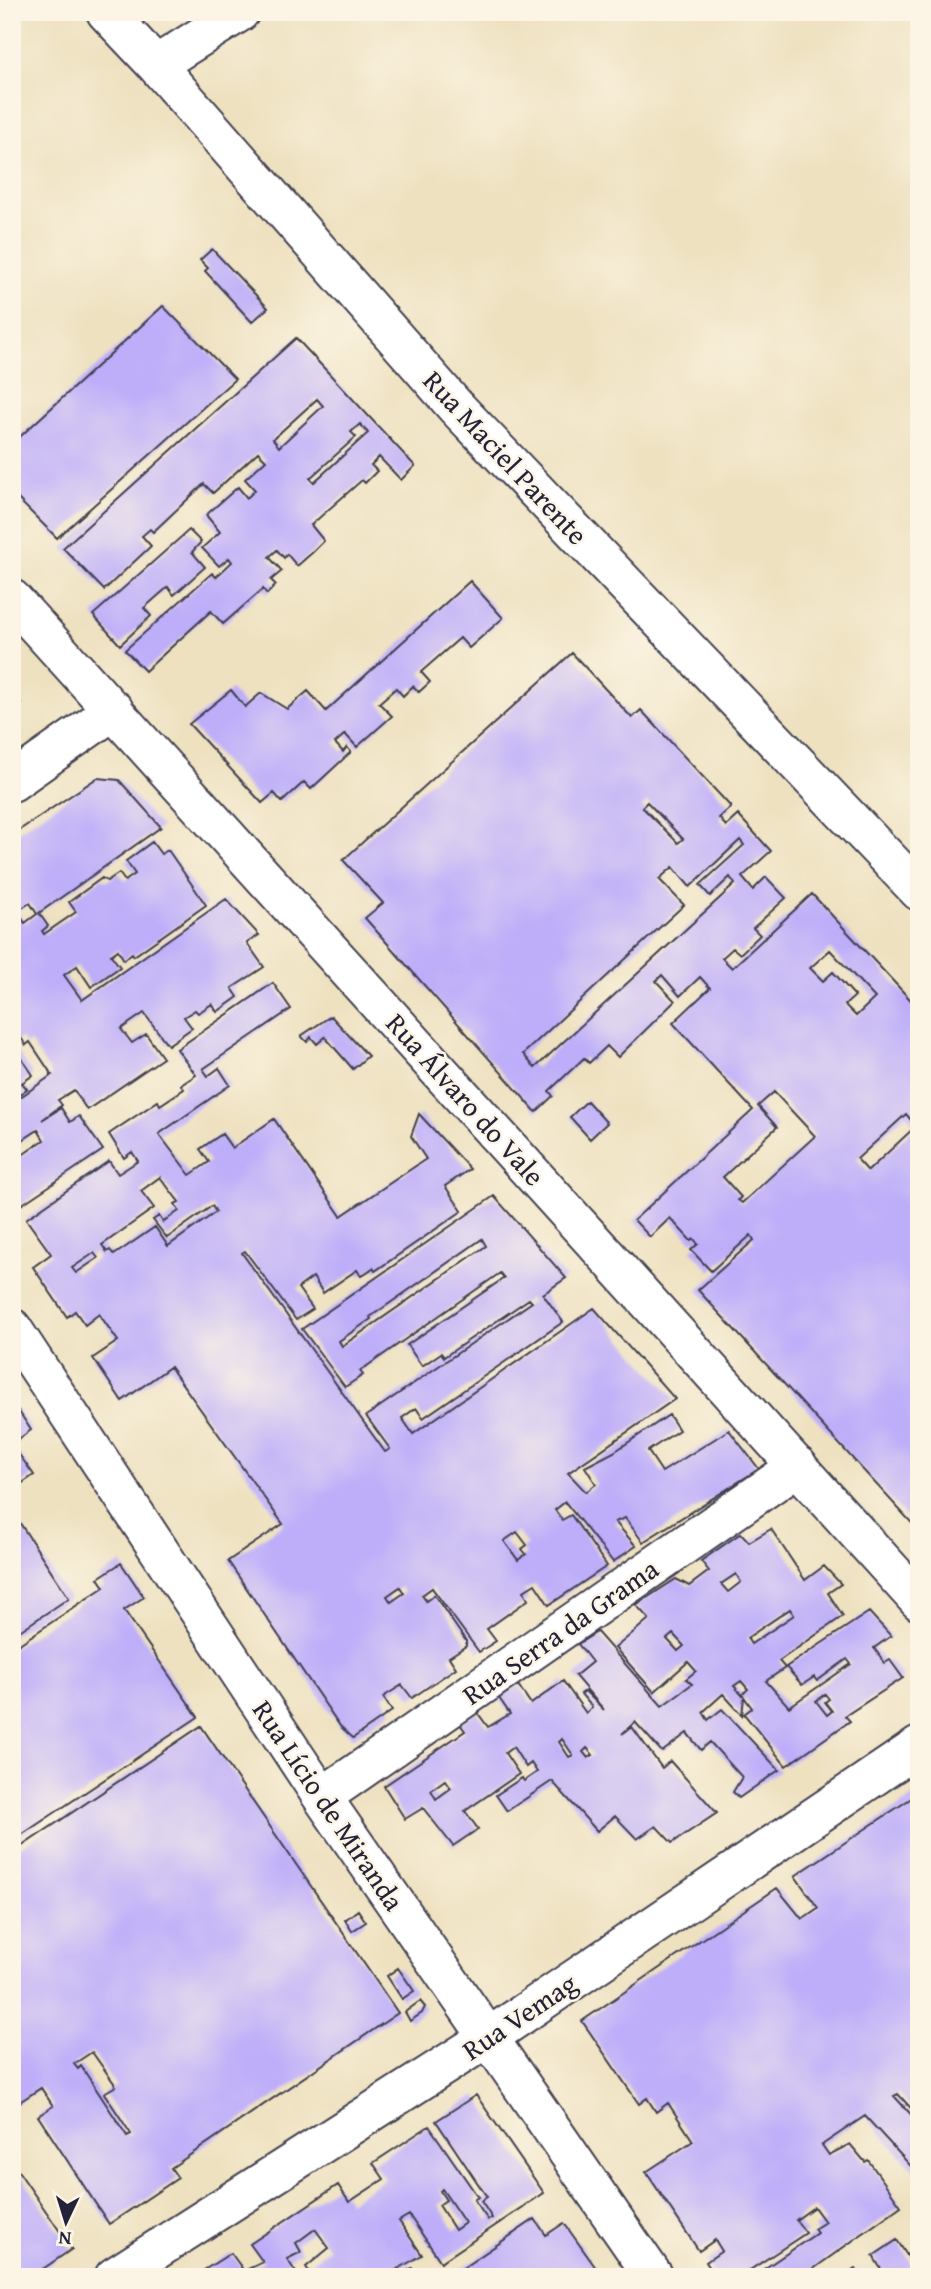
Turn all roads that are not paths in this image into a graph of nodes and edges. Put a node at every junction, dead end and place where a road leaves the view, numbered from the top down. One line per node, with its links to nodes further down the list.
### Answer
1 (106, 12): 3 (street, Rua Maciel Parente)
2 (240, 12): 3 (street)
3 (156, 65): 7 (street, Rua Maciel Parente)
4 (12, 600): 5 (street, Rua Álvaro do Vale)
5 (114, 710): 6 (street); 9 (street, Rua Álvaro do Vale)
6 (12, 782)
7 (919, 891)
8 (12, 1328): 12 (street, Rua Lício de Miranda)
9 (798, 1466): 10 (street, Rua Álvaro do Vale); 12 (street, Rua Serra da Grama)
10 (919, 1601)
11 (919, 1746): 13 (street, Rua Vemag)
12 (322, 1797): 13 (street, Rua Lício de Miranda)
13 (489, 2038): 14 (street, Rua Vemag); 15 (street, Rua Lício de Miranda)
14 (114, 2277)
15 (654, 2277)

